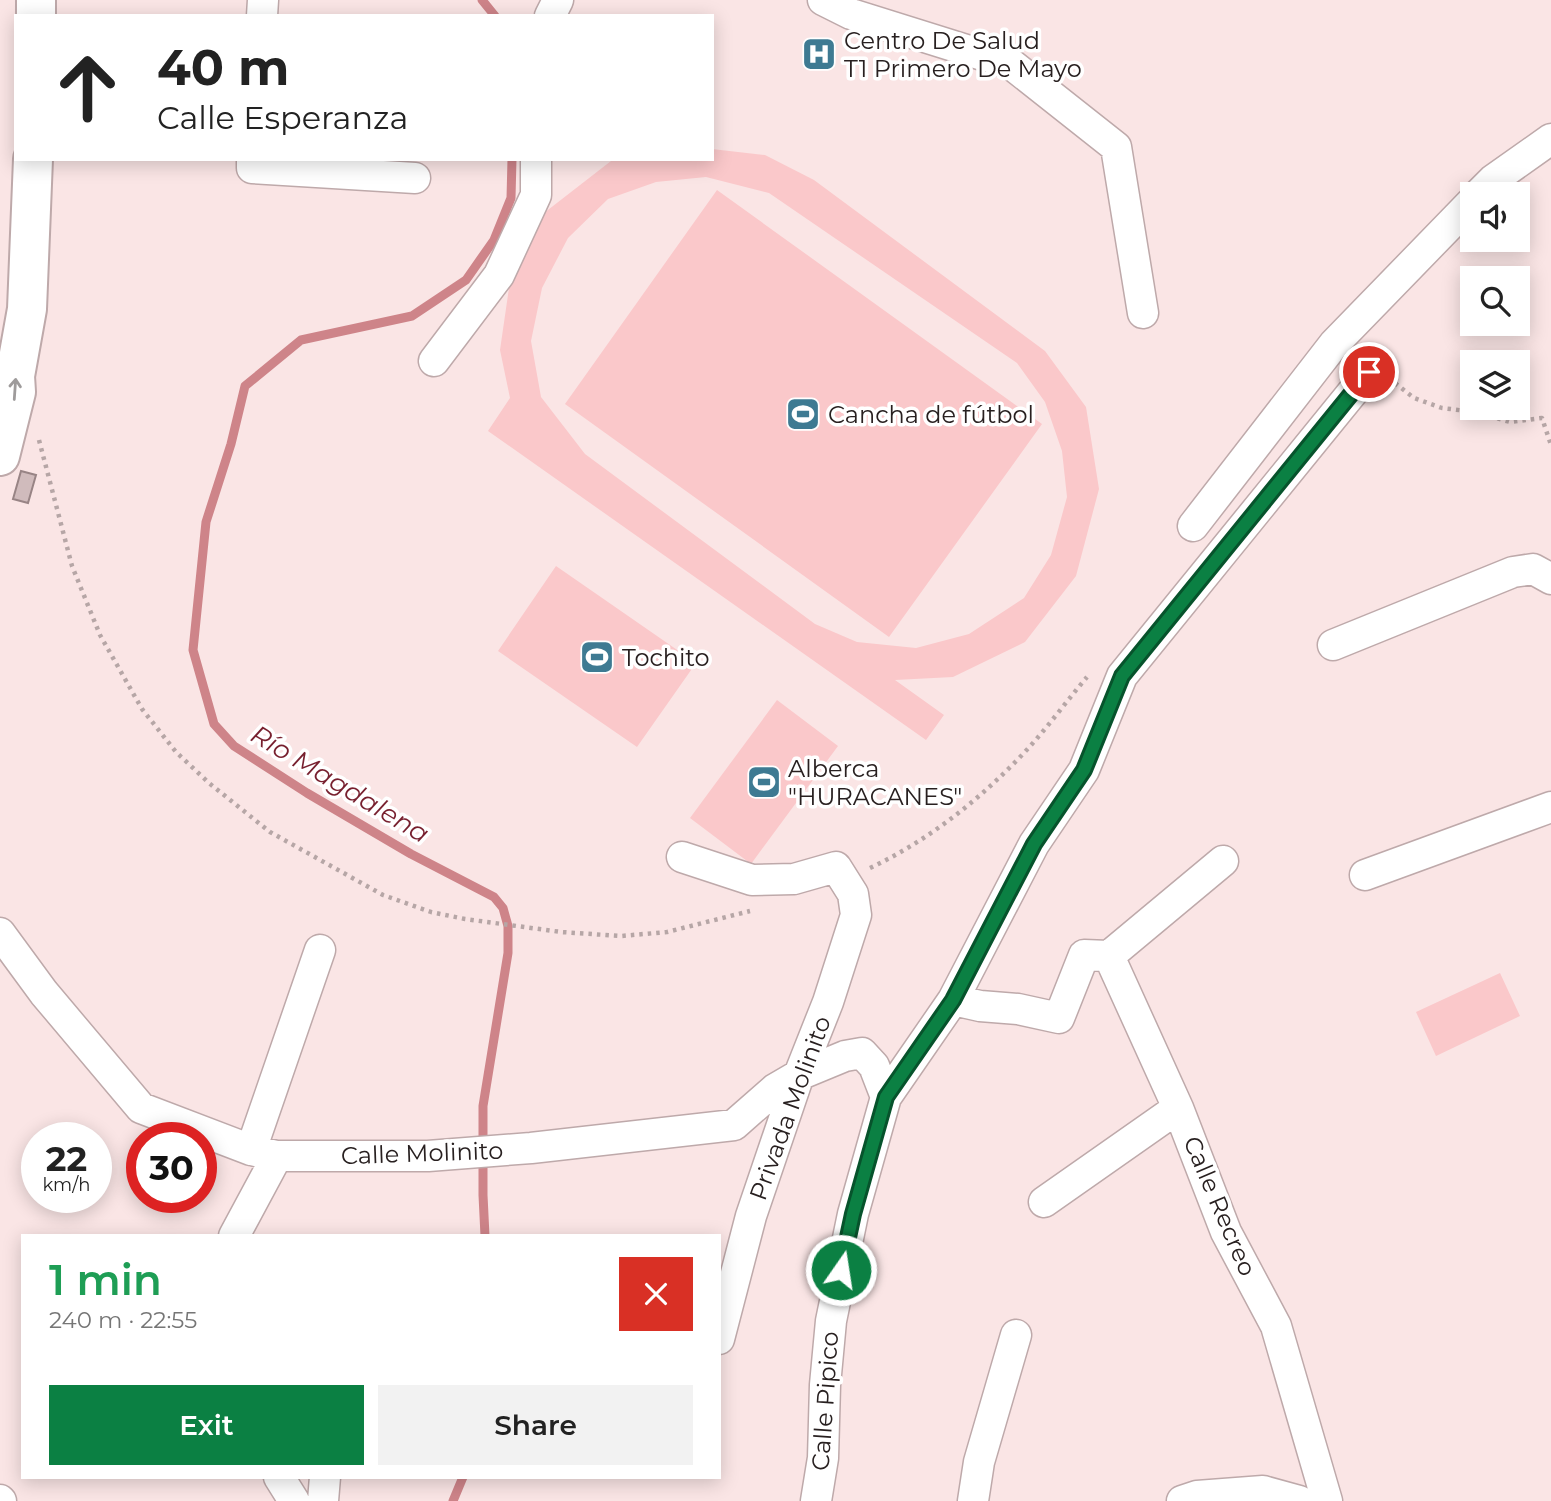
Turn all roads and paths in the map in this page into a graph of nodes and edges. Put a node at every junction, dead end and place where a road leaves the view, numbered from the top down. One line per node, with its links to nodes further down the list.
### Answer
1 (823, 0): 9 (street)
2 (1551, 139): 7 (street)
3 (33, 161): 14 (street, one-way to 3)
4 (252, 161): 6 (street)
5 (536, 161): 10 (street)
6 (415, 178)
7 (1491, 182)
8 (1460, 214): 15 (street)
9 (1143, 313)
10 (433, 361)
11 (1377, 374): 13 (path); 26 (street, Calle Pipico)
12 (38, 434): 22 (path)
13 (1551, 445)
14 (0, 456)
15 (1193, 526)
16 (1551, 579): 17 (street)
17 (1333, 645)
18 (1551, 807): 21 (street)
19 (682, 857): 27 (street, Privada Molinito)
20 (1223, 861): 25 (street)
21 (1365, 875)
22 (762, 908)
23 (0, 933): 30 (street, Calle Molinito)
24 (320, 950): 30 (street)
25 (1109, 956): 26 (street); 29 (street, Calle Recreo)
26 (953, 1000): 28 (street, Calle Pipico)
27 (799, 1075): 28 (street, Calle Molinito); 30 (street, Calle Molinito); 33 (street, Privada Molinito)
28 (886, 1097): 39 (street, Calle Pipico)
29 (1178, 1108): 31 (street); 43 (street, Calle Recreo)
30 (264, 1153): 32 (street)
31 (1044, 1202)
32 (235, 1234)
33 (721, 1331)
34 (1016, 1335): 40 (street)
35 (280, 1479): 37 (street)
36 (326, 1479): 38 (street)
37 (294, 1501)
38 (323, 1501)
39 (816, 1501)
40 (973, 1501)
41 (1182, 1501): 42 (street)
42 (1299, 1501)
43 (1327, 1501)

